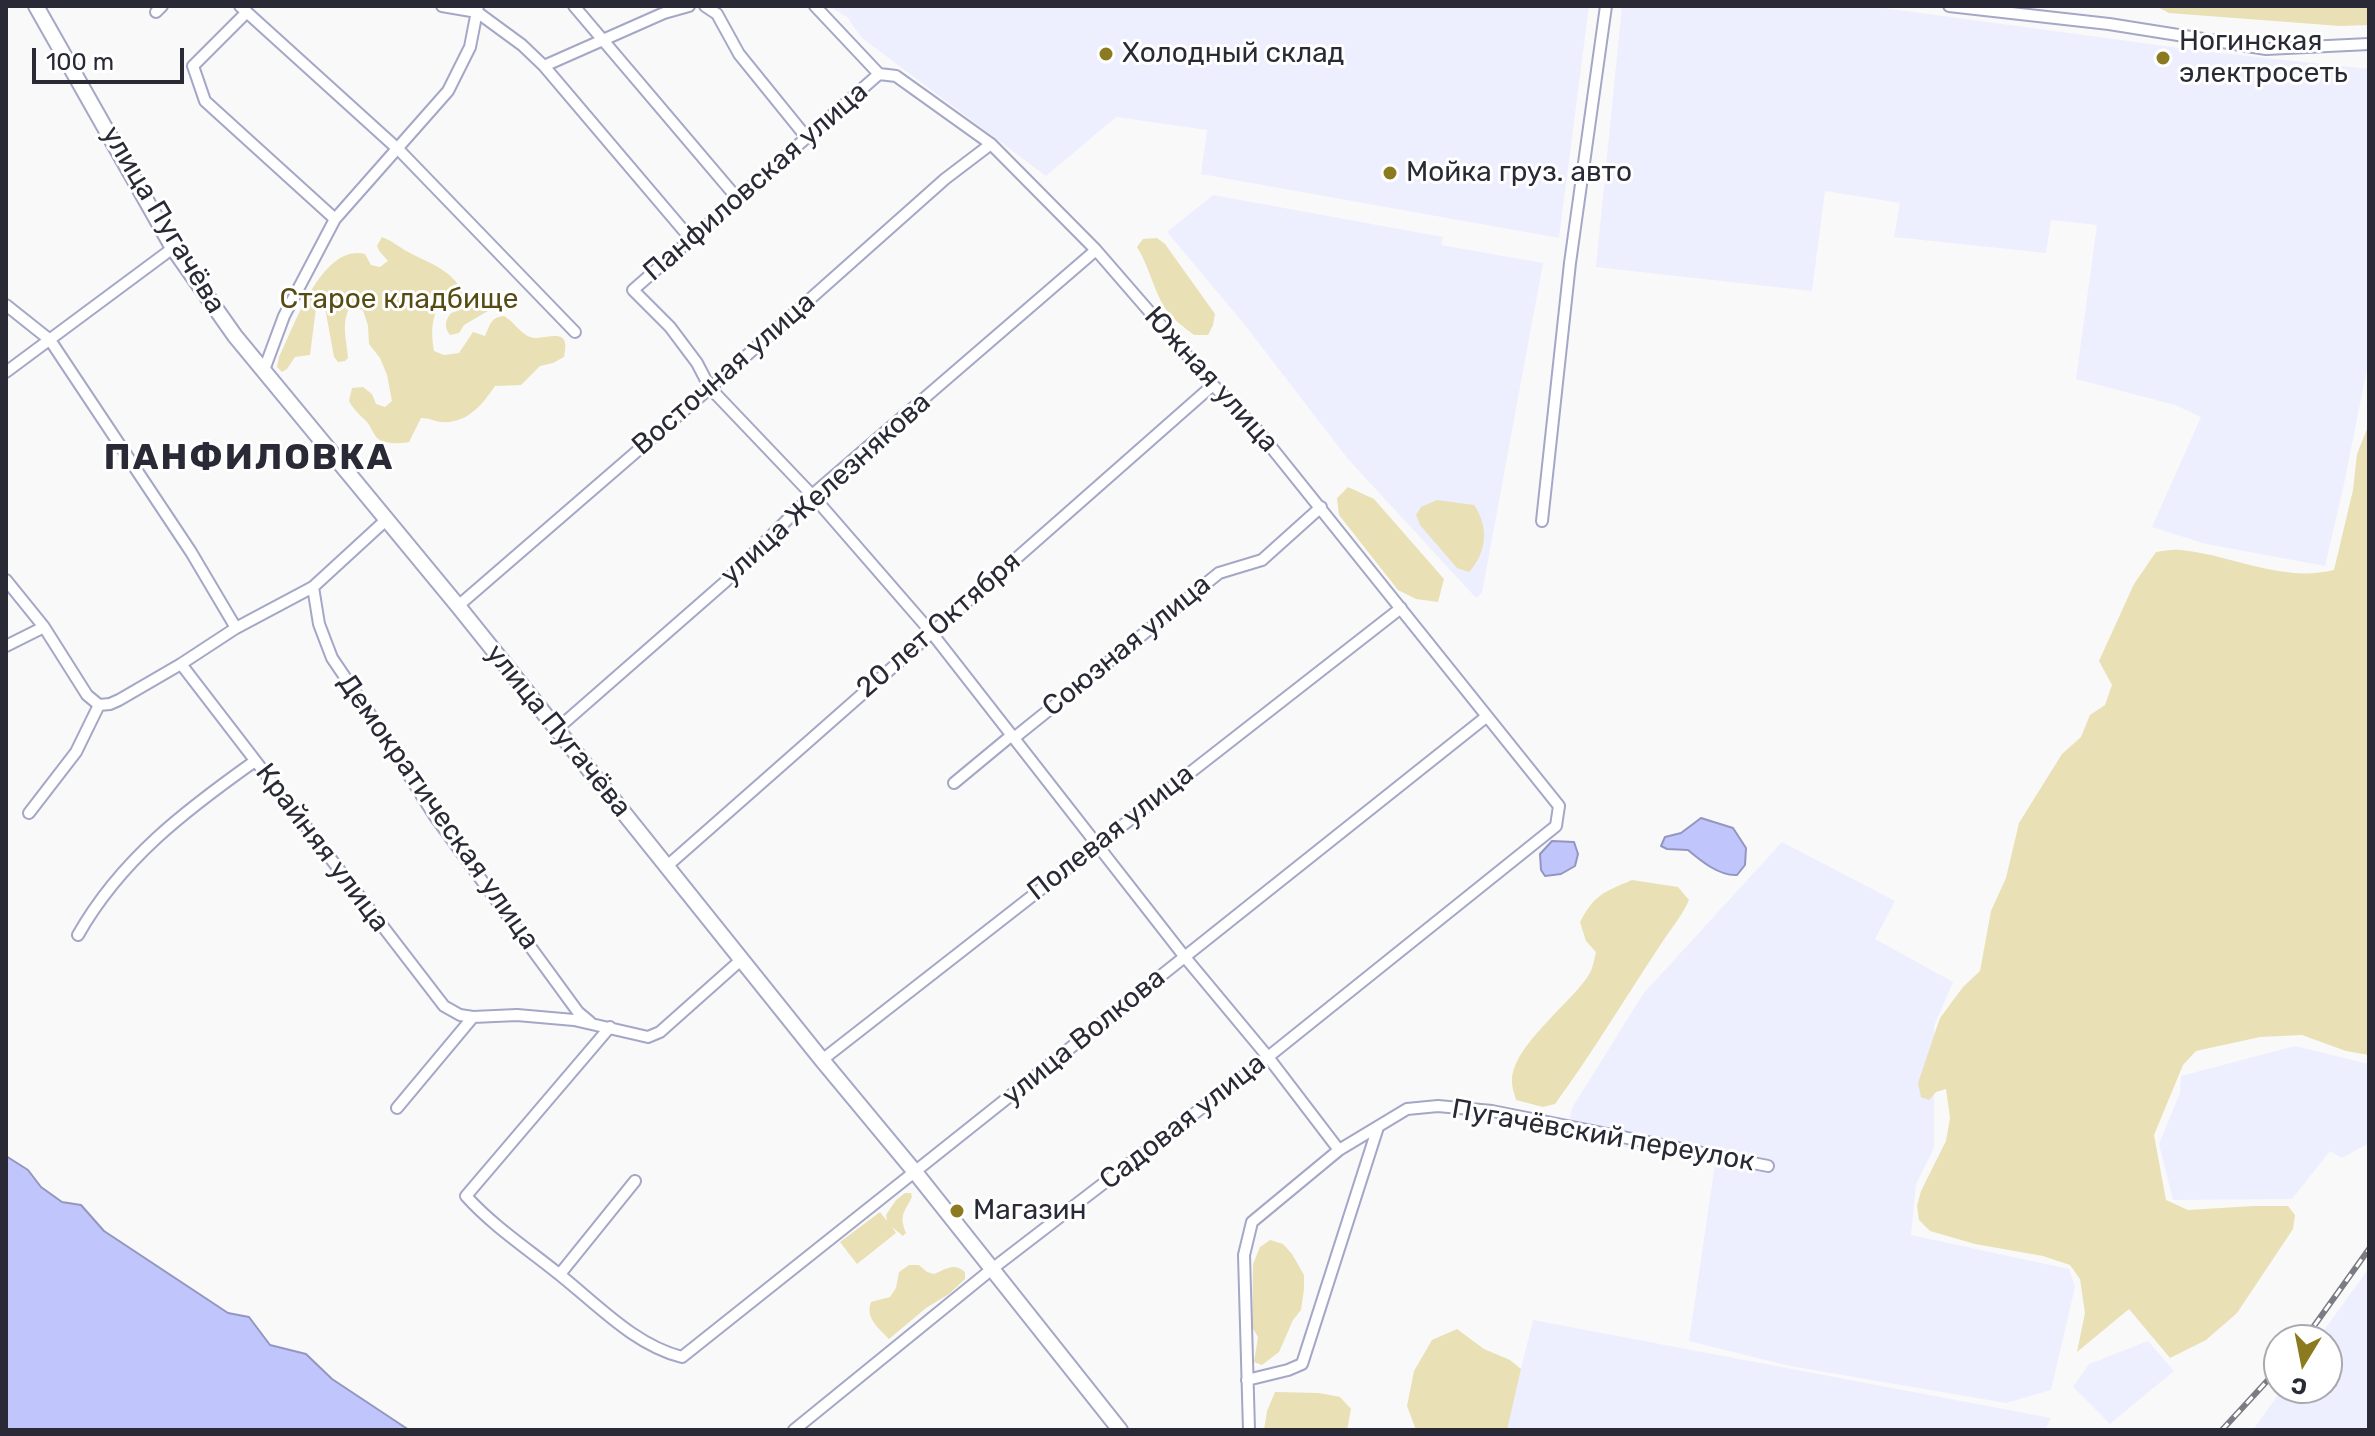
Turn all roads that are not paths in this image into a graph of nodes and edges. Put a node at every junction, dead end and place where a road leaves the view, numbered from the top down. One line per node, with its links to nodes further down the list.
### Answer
1 (36, 6): 21 (street, улица Пугачёва)
2 (442, 6): 10 (street)
3 (574, 6): 11 (street)
4 (689, 6): 11 (street)
5 (705, 6): 15 (street)
6 (815, 6): 14 (street, Южная улица)
7 (1606, 6): 33 (street)
8 (1949, 6): 12 (street)
9 (243, 9): 17 (street); 19 (street)
10 (477, 9): 13 (street); 17 (street)
11 (602, 39): 13 (street); 18 (street)
12 (2369, 44)
13 (544, 66): 20 (street)
14 (879, 74): 15 (street, Панфиловская улица); 16 (street, Южная улица)
15 (807, 138): 18 (street, Панфиловская улица)
16 (991, 144): 22 (street, Южная улица); 29 (street, Восточная улица)
17 (397, 149): 19 (street); 24 (street)
18 (737, 198): 20 (street, Панфиловская улица)
19 (335, 219): 26 (street)
20 (690, 238): 29 (street, Панфиловская улица)
21 (173, 248): 25 (street); 26 (street, улица Пугачёва)
22 (1096, 250): 28 (street, Южная улица); 30 (street, улица Железнякова)
23 (6, 305): 25 (street)
24 (575, 332)
25 (50, 340): 27 (street); 39 (street)
26 (264, 370): 32 (street, улица Пугачёва)
27 (6, 372)
28 (1213, 385): 31 (street, Южная улица); 40 (street, 20 лет Октября)
29 (710, 388): 30 (street); 36 (street, Восточная улица)
30 (812, 495): 40 (street); 45 (street, улица Железнякова)
31 (1321, 507): 37 (street, Южная улица); 46 (street, Союзная улица)
32 (386, 520): 35 (street); 36 (street, улица Пугачёва)
33 (1542, 521)
34 (6, 580): 38 (street)
35 (313, 587): 39 (street); 57 (street, Демократическая улица)
36 (458, 606): 45 (street, улица Пугачёва)
37 (1401, 608): 44 (street, Южная улица); 51 (street, Полевая улица)
38 (44, 627): 41 (street); 43 (street)
39 (236, 628): 42 (street)
40 (931, 632): 46 (street); 52 (street, 20 лет Октября)
41 (6, 646)
42 (181, 664): 43 (street); 47 (street, Крайняя улица)
43 (99, 705): 50 (street)
44 (1486, 717): 49 (street, Южная улица); 54 (street, улица Волкова)
45 (557, 729): 52 (street, улица Пугачёва)
46 (1013, 736): 48 (street, Союзная улица); 51 (street)
47 (255, 761): 53 (street); 56 (street, Крайняя улица)
48 (954, 783)
49 (1559, 806): 59 (street, Садовая улица)
50 (29, 813)
51 (1097, 845): 54 (street); 60 (street, Полевая улица)
52 (666, 867): 55 (street, улица Пугачёва)
53 (78, 935)
54 (1184, 956): 59 (street); 65 (street, улица Волкова)
55 (742, 959): 58 (street); 60 (street, улица Пугачёва)
56 (473, 1017): 57 (street); 61 (street)
57 (592, 1024): 58 (street)
58 (610, 1027): 68 (street)
59 (1268, 1057): 63 (street); 67 (street, Садовая улица)
60 (822, 1060): 65 (street, улица Пугачёва)
61 (397, 1108)
62 (1378, 1127): 63 (street, Пугачёвский переулок); 64 (street, Пугачёвский переулок); 69 (street)
63 (1339, 1150): 69 (street, Пугачёвский переулок)
64 (1768, 1166)
65 (915, 1172): 67 (street, улица Пугачёва); 68 (street, улица Волкова)
66 (635, 1181): 68 (street)
67 (992, 1269): 70 (street, Садовая улица); 71 (street, улица Пугачёва)
68 (560, 1274)
69 (1247, 1380): 72 (street, Пугачёвский переулок)
70 (794, 1430)
71 (1120, 1430)
72 (1249, 1430)

